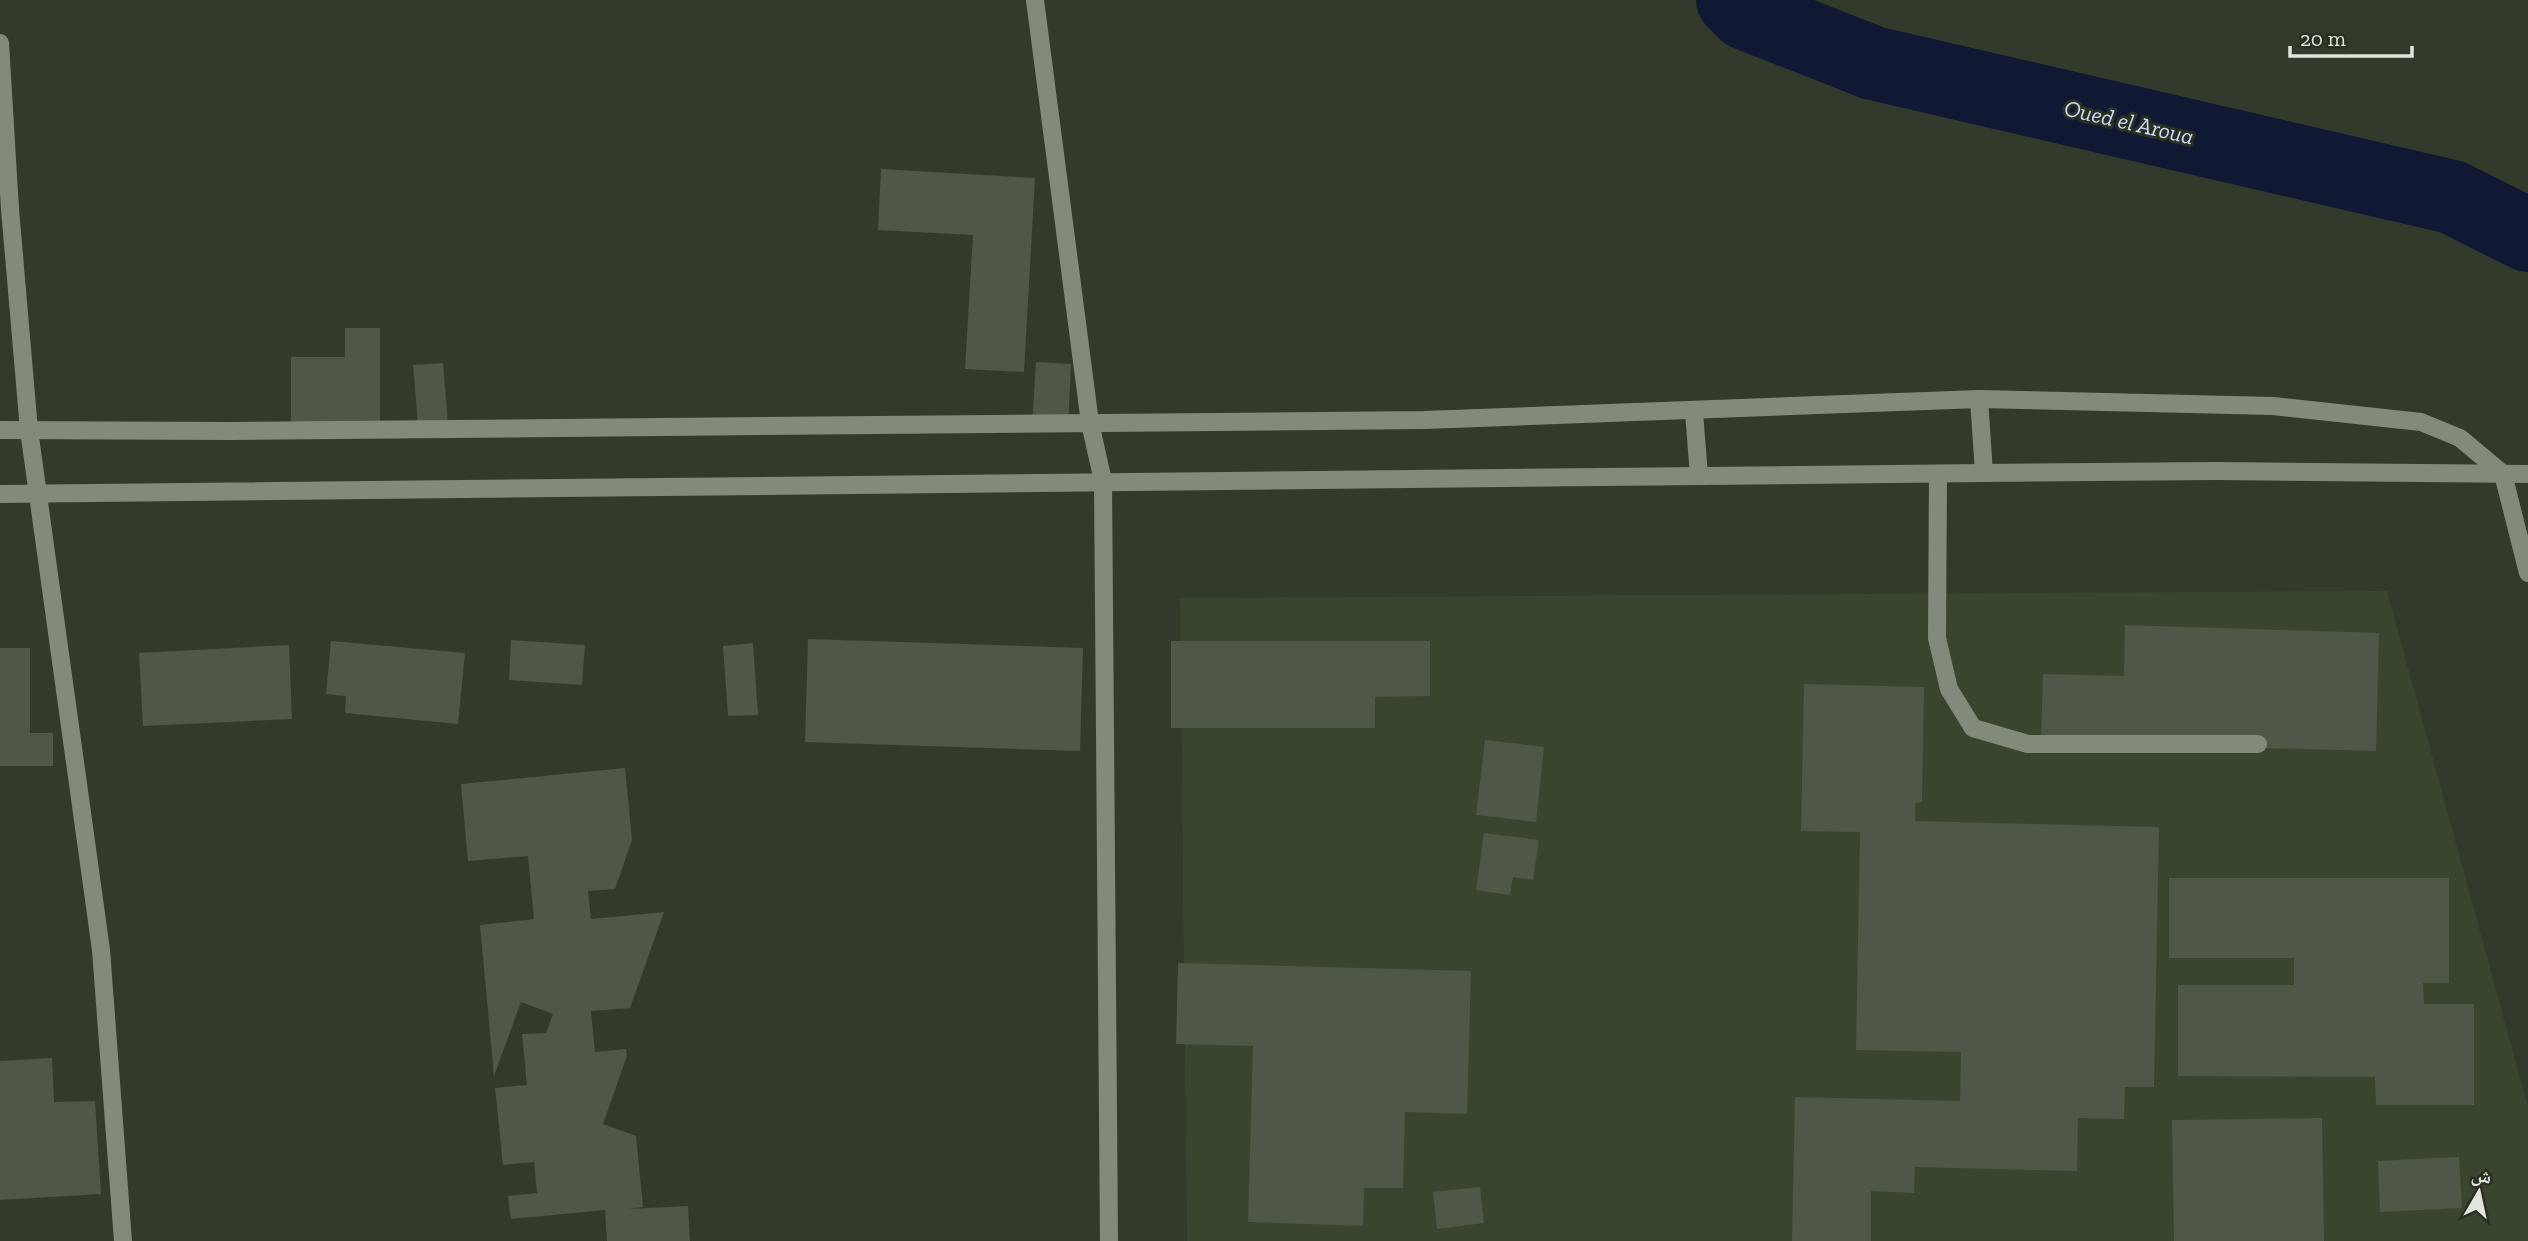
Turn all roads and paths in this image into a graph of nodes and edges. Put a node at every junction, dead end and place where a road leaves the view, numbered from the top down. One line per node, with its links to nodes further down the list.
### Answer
1 (1035, 0): 5 (street)
2 (0, 43): 7 (street)
3 (1979, 399): 4 (street); 8 (street); 10 (street)
4 (1694, 412): 5 (street); 12 (street)
5 (1090, 423): 7 (street); 13 (street)
6 (0, 430): 7 (street)
7 (29, 430): 15 (street)
8 (1984, 473): 9 (street); 10 (street)
9 (1938, 474): 12 (street); 17 (street)
10 (2503, 474): 11 (street); 16 (street)
11 (2528, 474)
12 (1699, 476): 13 (street)
13 (1103, 481): 15 (street); 19 (street)
14 (0, 494): 15 (street)
15 (39, 494): 18 (street)
16 (2528, 573)
17 (2258, 744)
18 (123, 1241)
19 (1109, 1241)

